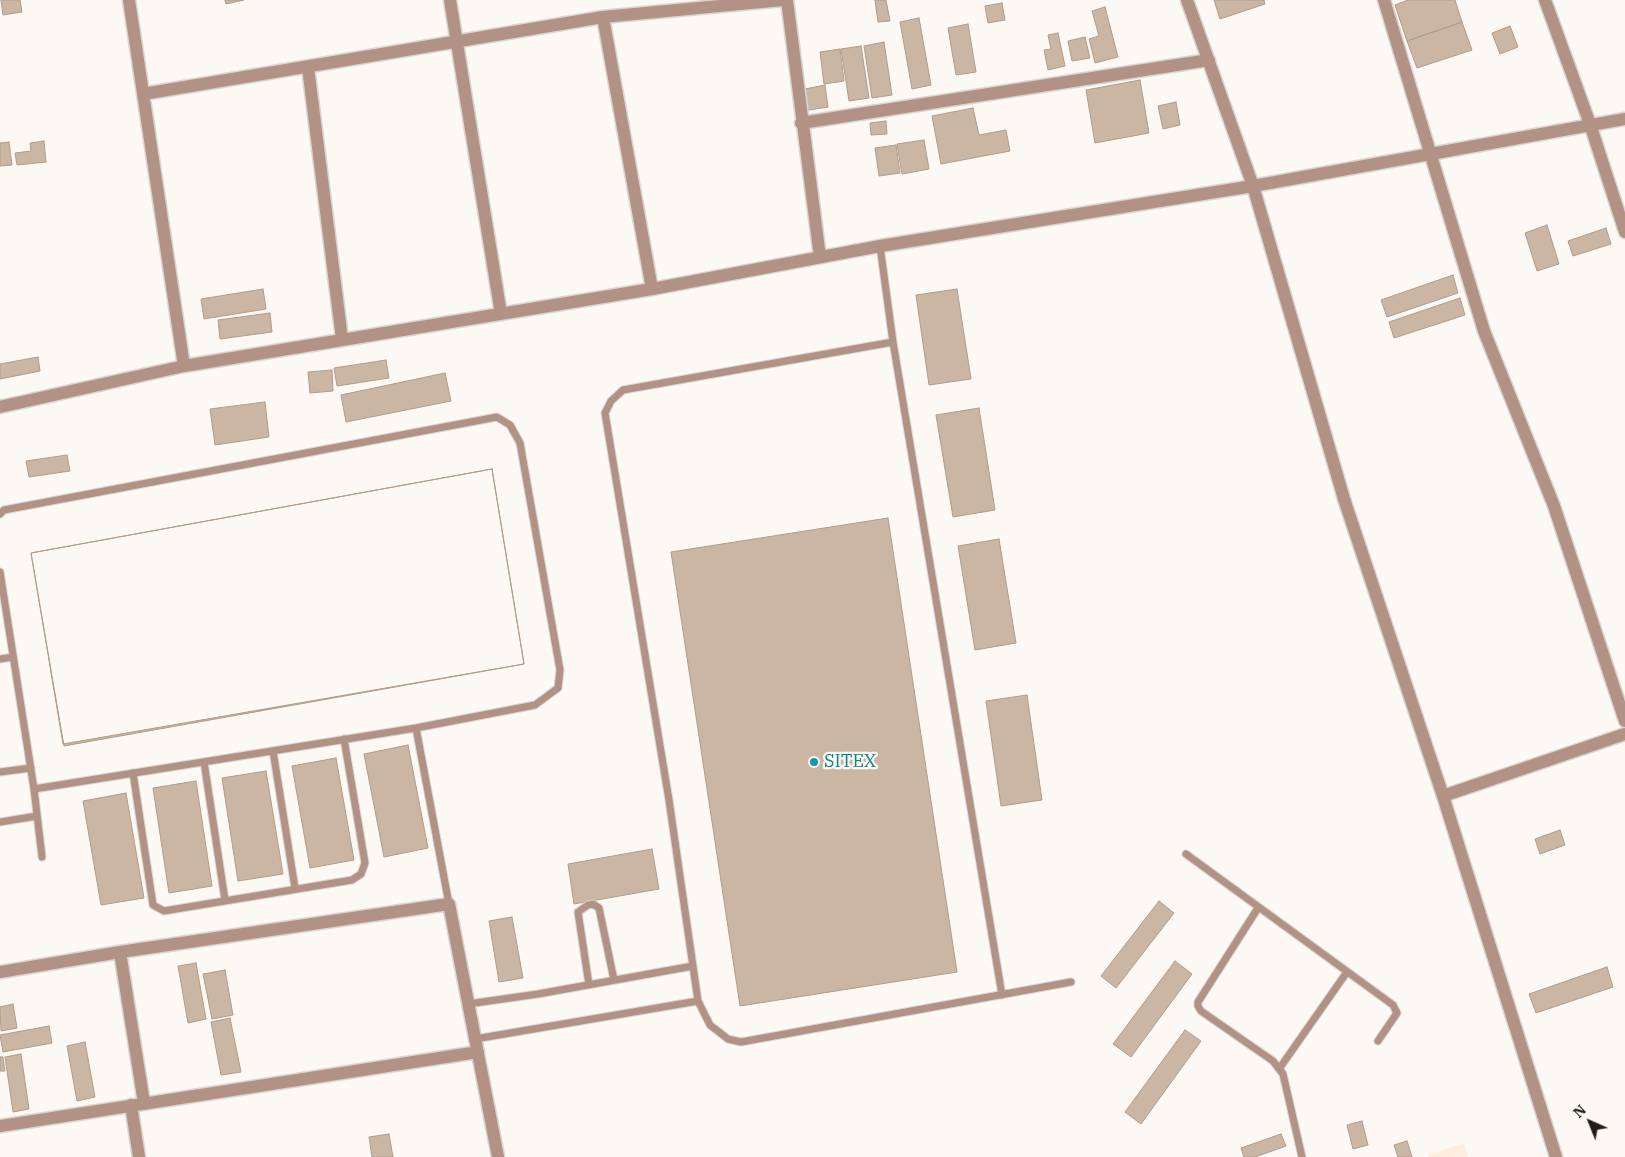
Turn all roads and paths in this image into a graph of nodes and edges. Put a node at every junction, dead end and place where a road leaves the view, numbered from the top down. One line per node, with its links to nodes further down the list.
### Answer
1 (129, 0): 11 (street)
2 (450, 0): 8 (street)
3 (785, 0): 7 (street); 13 (street)
4 (1187, 0): 9 (street)
5 (1384, 0): 15 (street)
6 (1546, 0): 14 (street)
7 (604, 18): 8 (street); 20 (street)
8 (456, 42): 10 (street); 21 (street)
9 (1209, 60): 13 (street); 16 (street)
10 (308, 66): 11 (street); 22 (street)
11 (143, 94): 24 (street)
12 (1625, 118): 14 (street)
13 (802, 123): 19 (street)
14 (1590, 124): 15 (street); 17 (street)
15 (1431, 155): 16 (street); 30 (street)
16 (1253, 186): 18 (street); 40 (street)
17 (1625, 232)
18 (880, 246): 19 (street); 23 (lane)
19 (820, 257): 20 (street)
20 (652, 289): 21 (street)
21 (501, 314): 22 (street)
22 (342, 339): 24 (street)
23 (893, 342): 50 (lane); 56 (lane)
24 (184, 366): 25 (street)
25 (0, 407)
26 (0, 514): 31 (lane)
27 (0, 572): 28 (lane)
28 (13, 657): 29 (lane); 36 (lane)
29 (0, 659)
30 (1625, 721)
31 (416, 728): 33 (lane); 47 (lane)
32 (1625, 734): 40 (street)
33 (344, 739): 34 (lane); 45 (lane)
34 (273, 751): 35 (lane); 45 (lane)
35 (204, 762): 38 (lane); 46 (lane)
36 (31, 768): 37 (lane); 39 (lane)
37 (0, 772)
38 (133, 773): 39 (lane); 46 (lane)
39 (34, 789): 41 (lane)
40 (1443, 796): 68 (street)
41 (37, 816): 42 (lane); 44 (lane)
42 (0, 822)
43 (1186, 854): 48 (lane)
44 (42, 856)
45 (295, 888): 46 (lane)
46 (225, 900)
47 (449, 904): 49 (street); 58 (street)
48 (1258, 908): 52 (lane); 62 (lane)
49 (120, 952): 51 (street); 63 (street)
50 (693, 966): 53 (lane); 57 (lane)
51 (0, 972)
52 (1347, 972): 60 (lane); 62 (lane)
53 (614, 980): 55 (lane); 55 (lane)
54 (1071, 982): 56 (lane)
55 (589, 985): 58 (lane)
56 (1002, 995): 57 (lane)
57 (698, 1001): 59 (lane)
58 (468, 1004): 59 (street)
59 (475, 1039): 61 (street)
60 (1378, 1041)
61 (478, 1052): 63 (street); 66 (street)
62 (1280, 1069): 67 (lane)
63 (137, 1104): 64 (street); 65 (street)
64 (0, 1126)
65 (139, 1157)
66 (498, 1157)
67 (1302, 1157)
68 (1556, 1157)

